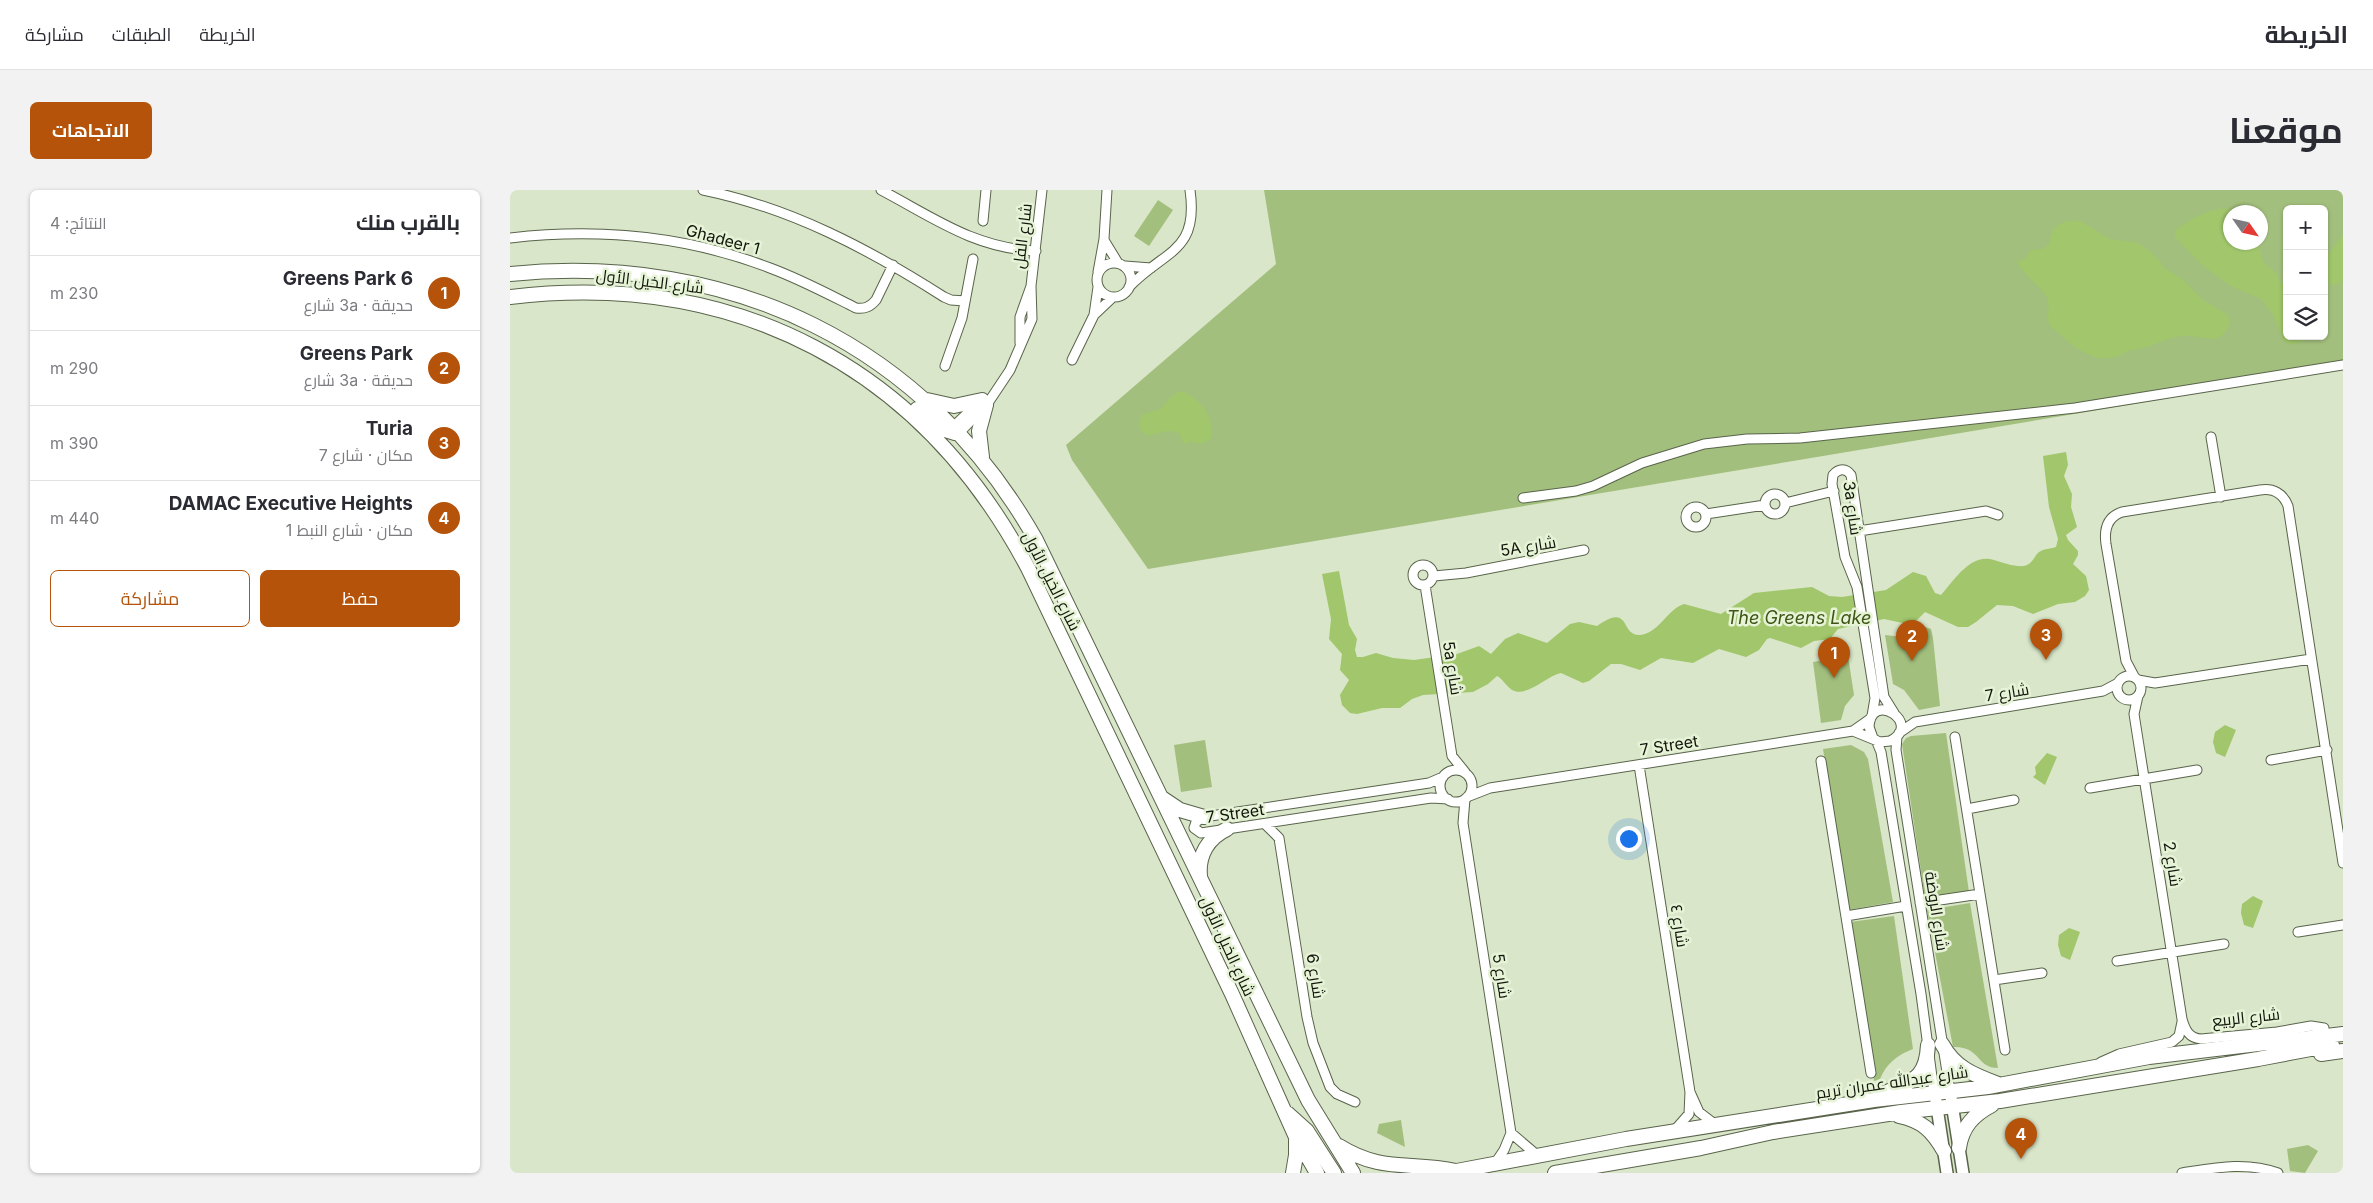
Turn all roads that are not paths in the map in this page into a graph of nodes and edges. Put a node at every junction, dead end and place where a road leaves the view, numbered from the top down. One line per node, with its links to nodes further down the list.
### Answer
1 (707, 190): 12 (street)
2 (881, 190): 10 (street)
3 (986, 190): 7 (street)
4 (1042, 190): 10 (street, شارع الفل)
5 (1108, 190): 9 (street)
6 (1190, 190): 14 (street)
7 (983, 222)
8 (510, 238): 12 (street, Ghadeer 1)
9 (1104, 239): 13 (street); 15 (street)
10 (1036, 250): 28 (street, شارع الفل)
11 (974, 259): 21 (street)
12 (894, 264): 21 (street)
13 (1121, 265): 14 (street); 15 (street); 18 (street)
14 (1151, 268): 18 (street)
15 (1098, 273): 17 (street)
16 (510, 274): 27 (main road, شارع الخيل الأول)
17 (1098, 287): 20 (street); 22 (street)
18 (1129, 287): 20 (street)
19 (510, 296): 26 (main road, شارع الخيل الأول)
20 (1113, 297): 22 (street)
21 (965, 301): 25 (street)
22 (1094, 315): 23 (street)
23 (1072, 360)
24 (2343, 365): 34 (street)
25 (945, 366)
26 (862, 375): 30 (main road); 30 (main road, شارع الخيل الأول)
27 (918, 396): 28 (main road); 30 (main road, شارع الخيل الأول)
28 (986, 400): 30 (street, شارع الفل); 31 (main road)
29 (2211, 437): 33 (street)
30 (952, 438): 31 (main road, شارع الخيل الأول); 117 (main road, شارع الخيل الأول)
31 (982, 459): 73 (main road, شارع الخيل الأول)
32 (1834, 494): 35 (street); 39 (street, 3a شارع); 42 (street, 3a شارع)
33 (2222, 497): 46 (street); 47 (street)
34 (1523, 498)
35 (1785, 503): 36 (street); 36 (street)
36 (1765, 506): 37 (street)
37 (1706, 514)
38 (1998, 515): 39 (street)
39 (1859, 529): 41 (street, 3a شارع)
40 (1584, 550): 43 (street, 5A شارع)
41 (1862, 554): 42 (street); 45 (street, 3a شارع)
42 (1845, 557): 45 (street, 3a شارع)
43 (1434, 576): 44 (street); 44 (street)
44 (1425, 585): 63 (street, 5a شارع)
45 (1862, 586): 54 (street, 3a شارع); 56 (street, 3a شارع)
46 (2311, 659): 50 (street); 62 (street)
47 (2126, 661): 48 (street); 49 (street)
48 (2137, 679): 49 (street); 50 (street); 52 (street)
49 (2119, 682): 51 (street, شارع 7); 53 (street)
50 (2155, 683): 52 (street)
51 (2103, 692): 53 (street, شارع 7); 57 (street, شارع 7)
52 (2139, 694): 53 (street); 55 (street, شارع 2)
53 (2122, 697): 55 (street, شارع 2)
54 (1895, 714): 56 (street); 57 (street, شارع 7); 59 (street)
55 (2134, 714): 70 (street, شارع 2)
56 (1871, 717): 58 (street); 61 (street)
57 (1915, 722): 59 (street, شارع 7)
58 (1853, 731): 61 (street); 66 (street, 7 Street)
59 (1898, 734): 61 (street); 87 (street, شارع الروضة)
60 (1955, 737): 77 (street)
61 (1875, 739): 88 (street, شارع الروضة)
62 (2326, 750): 64 (street); 84 (street)
63 (1452, 756): 68 (street); 69 (street, 5a شارع)
64 (2271, 760)
65 (1821, 761): 89 (street)
66 (1639, 765): 71 (street, 7 Street); 110 (street, شارع ٤)
67 (2197, 770): 70 (street)
68 (1466, 774): 69 (street); 71 (street); 74 (street)
69 (1444, 776): 75 (street); 78 (street, 7 Street)
70 (2144, 779): 72 (street); 93 (street, شارع 2)
71 (1490, 788): 74 (street, 7 Street)
72 (2090, 788)
73 (1161, 796): 78 (main road); 85 (main road, شارع الخيل الأول)
74 (1466, 798): 75 (street); 80 (street, شارع 5)
75 (1450, 800): 79 (street, 7 Street); 80 (street, شارع 5)
76 (2014, 800): 77 (street)
77 (1967, 808): 86 (street)
78 (1204, 817): 82 (street, 7 Street)
79 (1288, 820): 81 (street, 7 Street); 83 (street)
80 (1463, 823): 121 (street, شارع 5)
81 (1265, 824): 82 (street, 7 Street); 83 (street)
82 (1228, 829): 85 (main road)
83 (1279, 838): 114 (street, شارع 6)
84 (2343, 863)
85 (1201, 879): 123 (main road, شارع الخيل الأول)
86 (1980, 894): 87 (street); 96 (street)
87 (1920, 903): 102 (street, شارع الروضة)
88 (1906, 906): 89 (street); 102 (street, شارع الروضة)
89 (1846, 916): 107 (street)
90 (2343, 925): 91 (street)
91 (2298, 932)
92 (2224, 944): 93 (street)
93 (2172, 953): 94 (street); 97 (street, شارع 2)
94 (2117, 961)
95 (2042, 973): 96 (street)
96 (1994, 980): 103 (street)
97 (2182, 1019): 100 (street, شارع الربيع); 106 (street)
98 (2343, 1024): 100 (main road, شارع الربيع)
99 (2343, 1034): 100 (main road, شارع عبدالله عمران تريم)
100 (2325, 1037): 101 (main road, شارع عبدالله عمران تريم); 105 (main road, شارع عبدالله عمران تريم); 106 (main road, شارع عبدالله عمران تريم)
101 (2343, 1043)
102 (1935, 1044): 108 (main road); 109 (street, شارع الروضة); 111 (street, شارع الروضة); 112 (main road)
103 (2005, 1050)
104 (2343, 1051): 105 (main road)
105 (2258, 1059): 113 (main road, شارع عبدالله عمران تريم)
106 (2088, 1070): 108 (main road, شارع عبدالله عمران تريم)
107 (1871, 1073)
108 (2001, 1085): 109 (main road, شارع عبدالله عمران تريم)
109 (1950, 1091): 111 (main road, شارع عبدالله عمران تريم); 115 (street)
110 (1690, 1092): 119 (street, شارع ٤); 120 (street, شارع ٤)
111 (1934, 1092): 112 (main road, شارع عبدالله عمران تريم); 116 (street)
112 (1874, 1100): 119 (main road, شارع عبدالله عمران تريم)
113 (2000, 1101): 115 (main road, شارع عبدالله عمران تريم); 124 (main road)
114 (1355, 1102)
115 (1953, 1108): 116 (main road, شارع عبدالله عمران تريم); 124 (street)
116 (1937, 1109): 118 (main road, شارع عبدالله عمران تريم); 125 (street)
117 (1286, 1112): 122 (main road, شارع الخيل الأول); 128 (main road)
118 (1888, 1114): 125 (main road); 131 (main road, شارع عبدالله عمران تريم)
119 (1716, 1125): 120 (main road, شارع عبدالله عمران تريم)
120 (1674, 1132): 126 (main road, شارع عبدالله عمران تريم)
121 (1511, 1134): 126 (street); 127 (street)
122 (1295, 1135): 128 (main road, شارع الخيل الأول); 130 (main road)
123 (1331, 1138): 128 (main road, شارع الخيل الأول); 129 (main road, شارع عبدالله عمران تريم)
124 (1959, 1148): 133 (street)
125 (1944, 1151): 132 (street)
126 (1538, 1156): 127 (main road, شارع عبدالله عمران تريم)
127 (1494, 1165): 129 (main road, شارع عبدالله عمران تريم)
128 (1338, 1171)
129 (1451, 1172)
130 (1293, 1173)
131 (1556, 1173)
132 (1947, 1173)
133 (1963, 1173)
134 (2182, 1173): 135 (street)
135 (2278, 1173)

